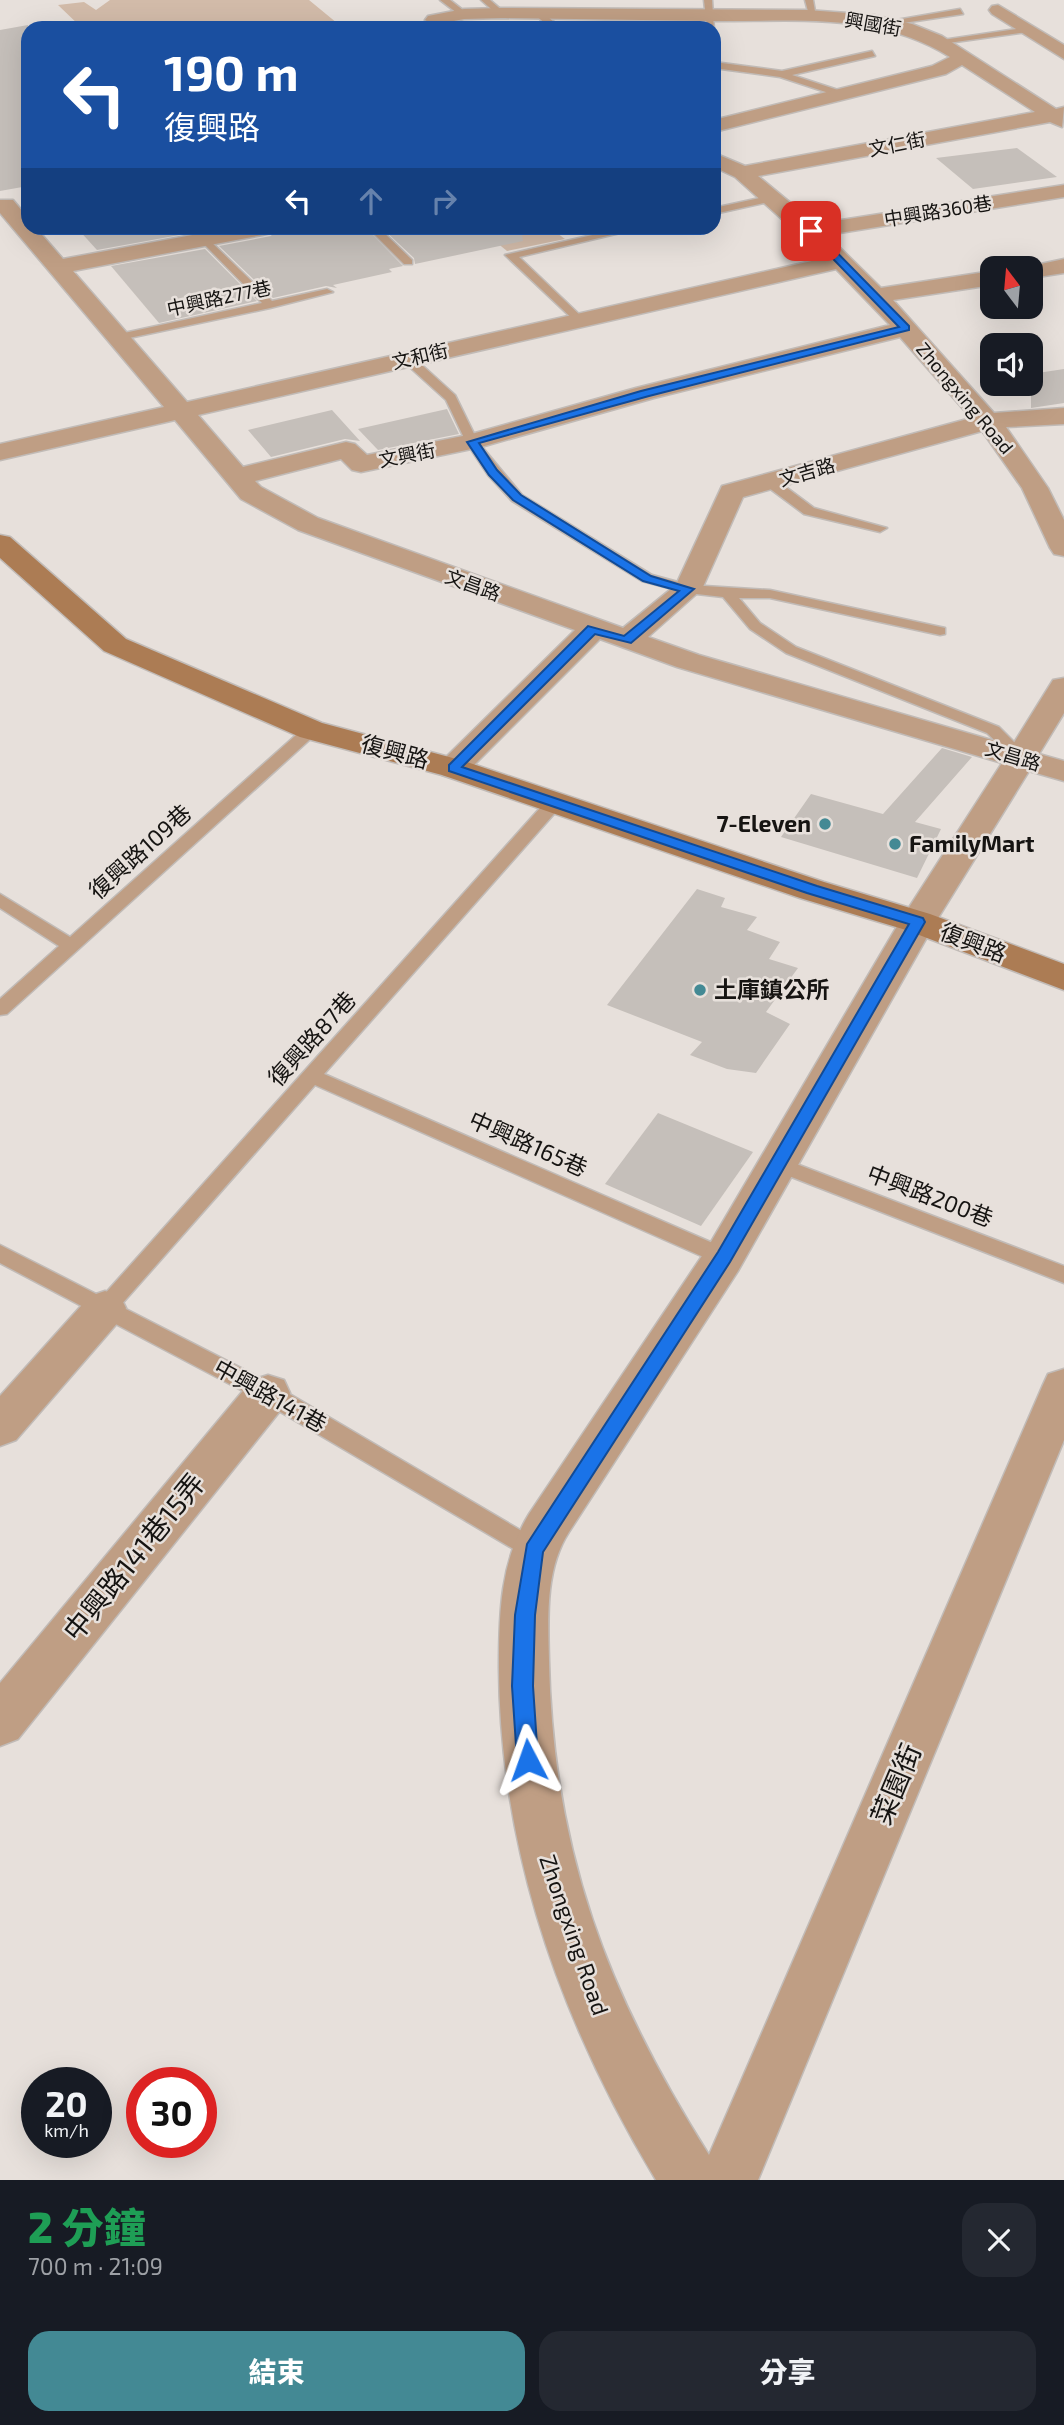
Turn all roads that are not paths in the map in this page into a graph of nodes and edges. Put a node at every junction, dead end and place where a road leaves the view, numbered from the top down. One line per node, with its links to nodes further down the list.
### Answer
1 (444, 0): 7 (lane)
2 (485, 0): 6 (lane)
3 (939, 0): 11 (lane)
4 (811, 8): 9 (street, 興國街); 11 (street, 興國街)
5 (998, 10): 12 (street)
6 (501, 13): 7 (street, 興國街); 8 (street, 興國街)
7 (464, 14): 10 (street, 興國街)
8 (547, 14): 9 (street, 興國街)
9 (710, 15)
10 (434, 20)
11 (883, 23): 13 (street, 興國街)
12 (1027, 29): 13 (lane); 14 (street)
13 (941, 41): 16 (street, 興國街)
14 (1064, 53)
15 (872, 54): 18 (lane)
16 (963, 57): 19 (street); 20 (street, 興國街)
17 (721, 63): 18 (lane)
18 (781, 74): 19 (lane)
19 (838, 93): 21 (street)
20 (1060, 116): 23 (street, 文仁街)
21 (721, 124)
22 (721, 162): 23 (street, Zhongxing Road)
23 (742, 173): 25 (street, Zhongxing Road)
24 (1064, 191): 27 (street, 中興路360巷)
25 (769, 199): 26 (lane); 27 (street, Zhongxing Road)
26 (721, 209)
27 (811, 231): 34 (street, Zhongxing Road)
28 (34, 235): 36 (street, 文昌路)
29 (226, 235): 32 (street)
30 (380, 235): 33 (lane)
31 (604, 235): 42 (lane)
32 (205, 239): 36 (street); 41 (lane)
33 (408, 261)
34 (841, 261): 40 (street, Zhongxing Road); 42 (street, 文和街)
35 (1064, 266): 37 (street)
36 (58, 267): 44 (street, 文昌路)
37 (1043, 269)
38 (980, 280): 40 (street)
39 (327, 292): 41 (lane, 中興路277巷)
40 (876, 296): 43 (street, Zhongxing Road)
41 (270, 305): 44 (lane, 中興路277巷)
42 (579, 321): 45 (street, 文和街)
43 (906, 328): 48 (street, Zhongxing Road); 49 (street, 文興街)
44 (119, 338): 46 (street, 文昌路)
45 (408, 359): 46 (street, 文和街); 49 (lane)
46 (181, 411): 50 (street, 文和街); 51 (street, 文昌路)
47 (1064, 416): 48 (street, 文吉路)
48 (988, 421): 52 (street, 文吉路); 55 (street, Zhongxing Road)
49 (472, 442): 51 (street, 文興街); 56 (lane)
50 (0, 452)
51 (237, 477): 58 (street, 文昌路)
52 (770, 482): 53 (lane); 56 (street, 文吉路)
53 (880, 528)
54 (0, 543): 62 (main road, 復興路)
55 (1064, 548)
56 (688, 589): 57 (lane); 60 (street, 文吉路)
57 (727, 593): 59 (lane); 63 (lane)
58 (593, 629): 60 (street, 文昌路); 64 (street)
59 (940, 631)
60 (626, 640): 63 (street, 文昌路)
61 (1064, 687): 63 (street, Zhongxing Road)
62 (312, 730): 64 (main road, 復興路); 69 (lane, 復興路109巷)
63 (1022, 758): 65 (street, 文昌路); 68 (street, Zhongxing Road)
64 (453, 768): 66 (main road, 復興路)
65 (1064, 771)
66 (555, 802): 68 (main road, 復興路); 72 (lane, 復興路87巷)
67 (0, 900): 69 (lane)
68 (918, 922): 70 (main road, 復興路); 73 (street, Zhongxing Road)
69 (70, 945): 71 (lane, 復興路109巷)
70 (1064, 978)
71 (0, 1009)
72 (312, 1076): 75 (lane, 中興路165巷); 77 (lane, 復興路87巷)
73 (778, 1164): 75 (street, Zhongxing Road); 76 (lane, 中興路200巷)
74 (0, 1253): 77 (lane, 中興路141巷)
75 (724, 1257): 81 (street, Zhongxing Road)
76 (1064, 1275)
77 (105, 1308): 79 (lane, 中興路141巷); 80 (street)
78 (1064, 1387): 84 (street, 菜園街)
79 (268, 1393): 81 (lane, 中興路141巷); 82 (street, 中興路141巷15弄)
80 (0, 1427)
81 (534, 1550): 83 (street, Zhongxing Road)
82 (0, 1722)
83 (690, 2180)
84 (728, 2180)

